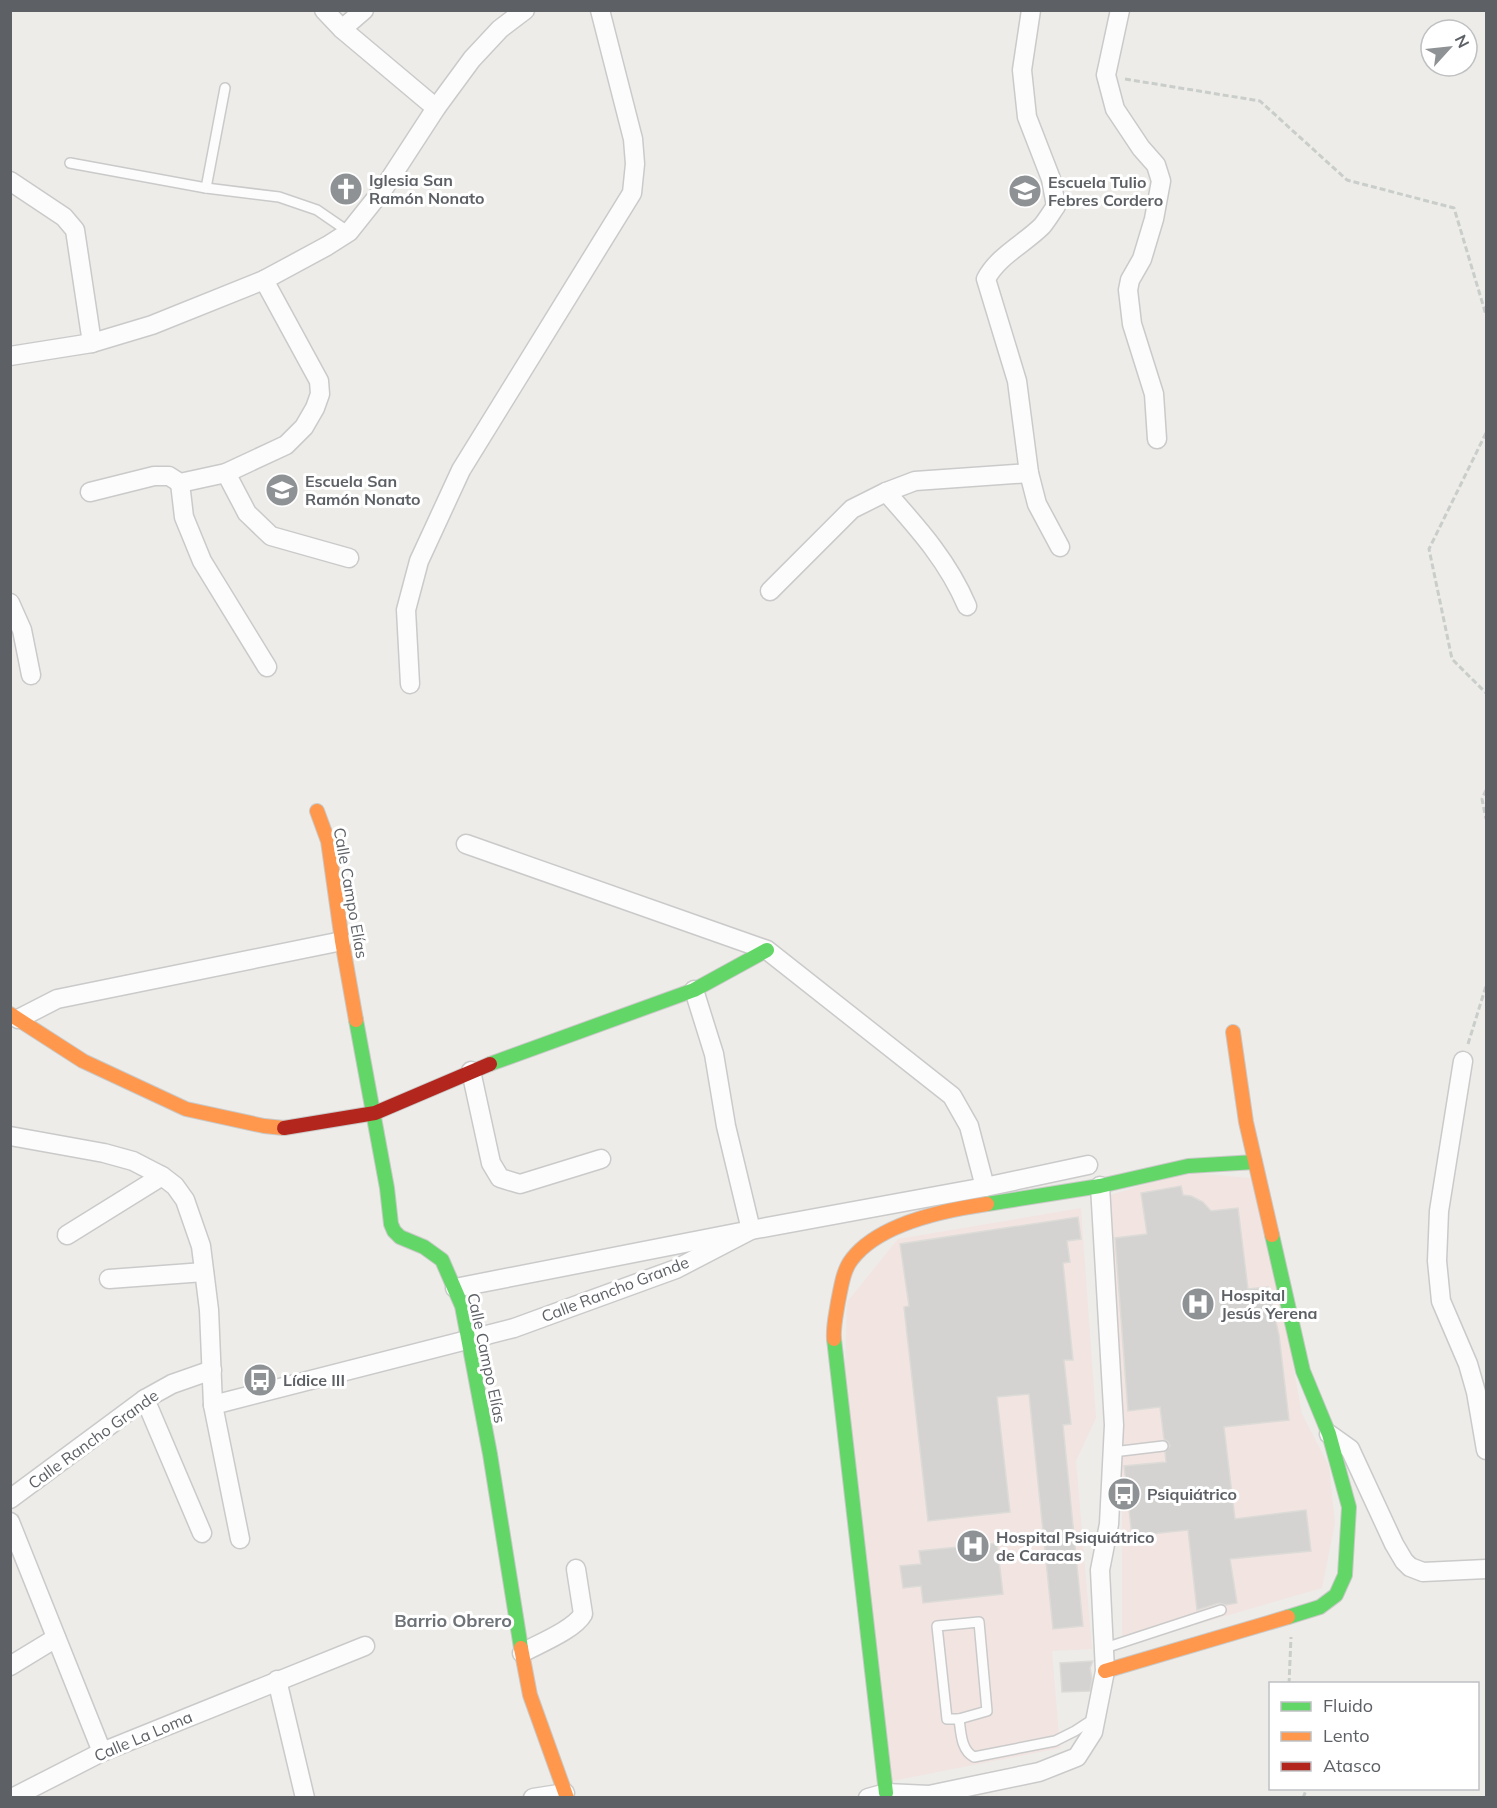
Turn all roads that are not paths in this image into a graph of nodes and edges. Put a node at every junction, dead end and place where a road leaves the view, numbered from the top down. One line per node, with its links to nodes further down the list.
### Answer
1 (324, 10): 7 (street)
2 (364, 10): 7 (street)
3 (525, 10): 9 (street)
4 (600, 10): 30 (street)
5 (1031, 10): 19 (street)
6 (1120, 10): 17 (street)
7 (342, 29): 9 (street)
8 (225, 88): 12 (lane)
9 (436, 108): 13 (street)
10 (70, 163): 12 (lane)
11 (10, 181): 15 (street)
12 (206, 188): 13 (lane)
13 (349, 232): 14 (street)
14 (264, 280): 15 (street); 18 (street)
15 (92, 343): 16 (street)
16 (10, 356)
17 (1157, 439)
18 (226, 473): 20 (street); 24 (street)
19 (1029, 473): 22 (street); 23 (street)
20 (180, 483): 21 (street); 28 (street)
21 (90, 492)
22 (886, 492): 25 (street); 27 (street)
23 (1060, 547)
24 (349, 558)
25 (770, 591)
26 (10, 603): 29 (street)
27 (967, 606)
28 (267, 667)
29 (31, 675)
30 (410, 684)
31 (317, 811): 33 (street, Calle Campo Elías)
32 (466, 844): 34 (street)
33 (342, 941): 36 (street); 40 (street, Calle Campo Elías)
34 (767, 950): 35 (street); 47 (street)
35 (694, 990): 39 (street); 48 (street)
36 (14, 1017): 40 (street)
37 (1233, 1032): 43 (street)
38 (1463, 1062): 59 (street)
39 (471, 1071): 40 (street); 42 (street)
40 (375, 1113): 52 (street, Calle Campo Elías)
41 (10, 1136): 45 (street)
42 (601, 1159)
43 (1255, 1162): 46 (street); 57 (street)
44 (1088, 1165): 47 (street, Calle Rancho Grande)
45 (162, 1176): 49 (street); 50 (street)
46 (1100, 1186): 60 (street); 78 (street)
47 (985, 1187): 48 (street, Calle Rancho Grande)
48 (751, 1230): 52 (street); 53 (street, Calle Rancho Grande)
49 (67, 1235)
50 (204, 1272): 51 (street); 54 (street)
51 (109, 1279)
52 (455, 1288): 53 (street, Calle Campo Elías)
53 (469, 1339): 56 (street, Calle Rancho Grande); 71 (street, Calle Campo Elías)
54 (212, 1370): 55 (street, Calle Rancho Grande); 56 (street)
55 (146, 1399): 61 (street, Calle Rancho Grande); 63 (street)
56 (213, 1405): 64 (street)
57 (1329, 1434): 66 (street); 73 (street)
58 (1163, 1446): 60 (lane)
59 (1486, 1450)
60 (1113, 1452): 70 (street)
61 (10, 1499)
62 (10, 1522): 68 (street)
63 (202, 1533)
64 (240, 1539)
65 (576, 1569): 71 (street)
66 (1486, 1569)
67 (1221, 1610): 70 (lane)
68 (56, 1638): 72 (street); 77 (street)
69 (365, 1646): 74 (street, Calle La Loma)
70 (1105, 1648): 73 (street)
71 (522, 1653): 80 (street, Calle Campo Elías)
72 (10, 1666)
73 (1105, 1671): 75 (street)
74 (277, 1680): 77 (street, Calle La Loma); 81 (street)
75 (1096, 1718): 76 (lane); 78 (street)
76 (959, 1719): 76 (lane)
77 (102, 1752): 79 (street, Calle La Loma)
78 (886, 1793): 83 (street)
79 (14, 1794)
80 (566, 1795): 82 (street)
81 (305, 1797)
82 (533, 1797)
83 (868, 1797)

